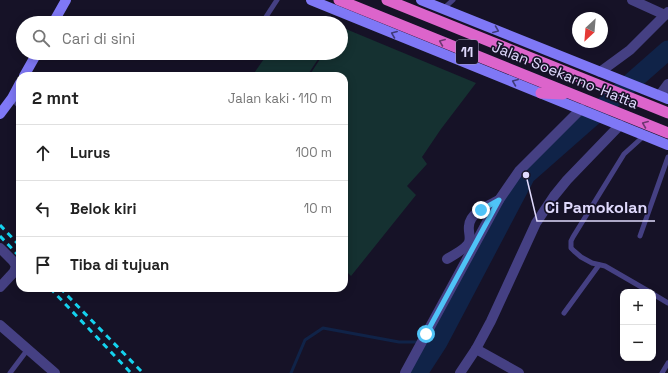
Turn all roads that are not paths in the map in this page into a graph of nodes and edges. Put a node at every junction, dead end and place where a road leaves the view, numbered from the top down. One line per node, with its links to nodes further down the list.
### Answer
1 (66, 0): 13 (main road)
2 (276, 0): 14 (lane)
3 (311, 0): 20 (main road, Jalan Soekarno-Hatta, one-way to 3)
4 (339, 0): 21 (highway, Jalan Soekarno-Hatta / 11, one-way to 4)
5 (387, 0): 11 (highway, Jalan Soekarno-Hatta / 11)
6 (400, 0): 11 (highway)
7 (421, 0): 10 (main road)
8 (453, 0): 10 (lane)
9 (632, 0): 12 (street)
10 (443, 9): 17 (main road, one-way to 17)
11 (413, 10): 26 (highway, Jalan Soekarno-Hatta / 11)
12 (666, 13): 17 (street)
13 (57, 16)
14 (266, 16)
15 (33, 60): 16 (main road)
16 (26, 72)
17 (600, 72): 22 (main road)
18 (668, 84): 22 (street)
19 (16, 90): 23 (main road)
20 (542, 93): 21 (highway); 25 (main road, Jalan Soekarno-Hatta)
21 (573, 95): 25 (highway, Jalan Soekarno-Hatta / 11)
22 (659, 95)
23 (12, 98): 24 (lane); 27 (main road)
24 (16, 102)
25 (589, 108): 28 (highway, Jalan Soekarno-Hatta / 11); 33 (street)
26 (668, 113)
27 (0, 114)
28 (618, 120): 29 (highway, Jalan Soekarno-Hatta / 11, one-way to 28); 30 (main road, Jalan Soekarno-Hatta); 45 (street)
29 (668, 133)
30 (645, 135): 31 (main road, Jalan Soekarno-Hatta); 37 (lane)
31 (668, 145)
32 (668, 157): 34 (lane)
33 (499, 200): 36 (street); 49 (street)
34 (640, 236)
35 (0, 248): 38 (street)
36 (447, 260)
37 (599, 265): 39 (lane); 42 (lane)
38 (0, 287)
39 (645, 289)
40 (656, 296): 41 (lane)
41 (668, 303)
42 (564, 313)
43 (0, 325): 44 (street)
44 (28, 349): 47 (lane); 48 (street)
45 (476, 349): 50 (street); 51 (street)
46 (668, 363): 52 (lane)
47 (10, 373)
48 (55, 373)
49 (405, 373)
50 (460, 373)
51 (519, 373)
52 (662, 373)

